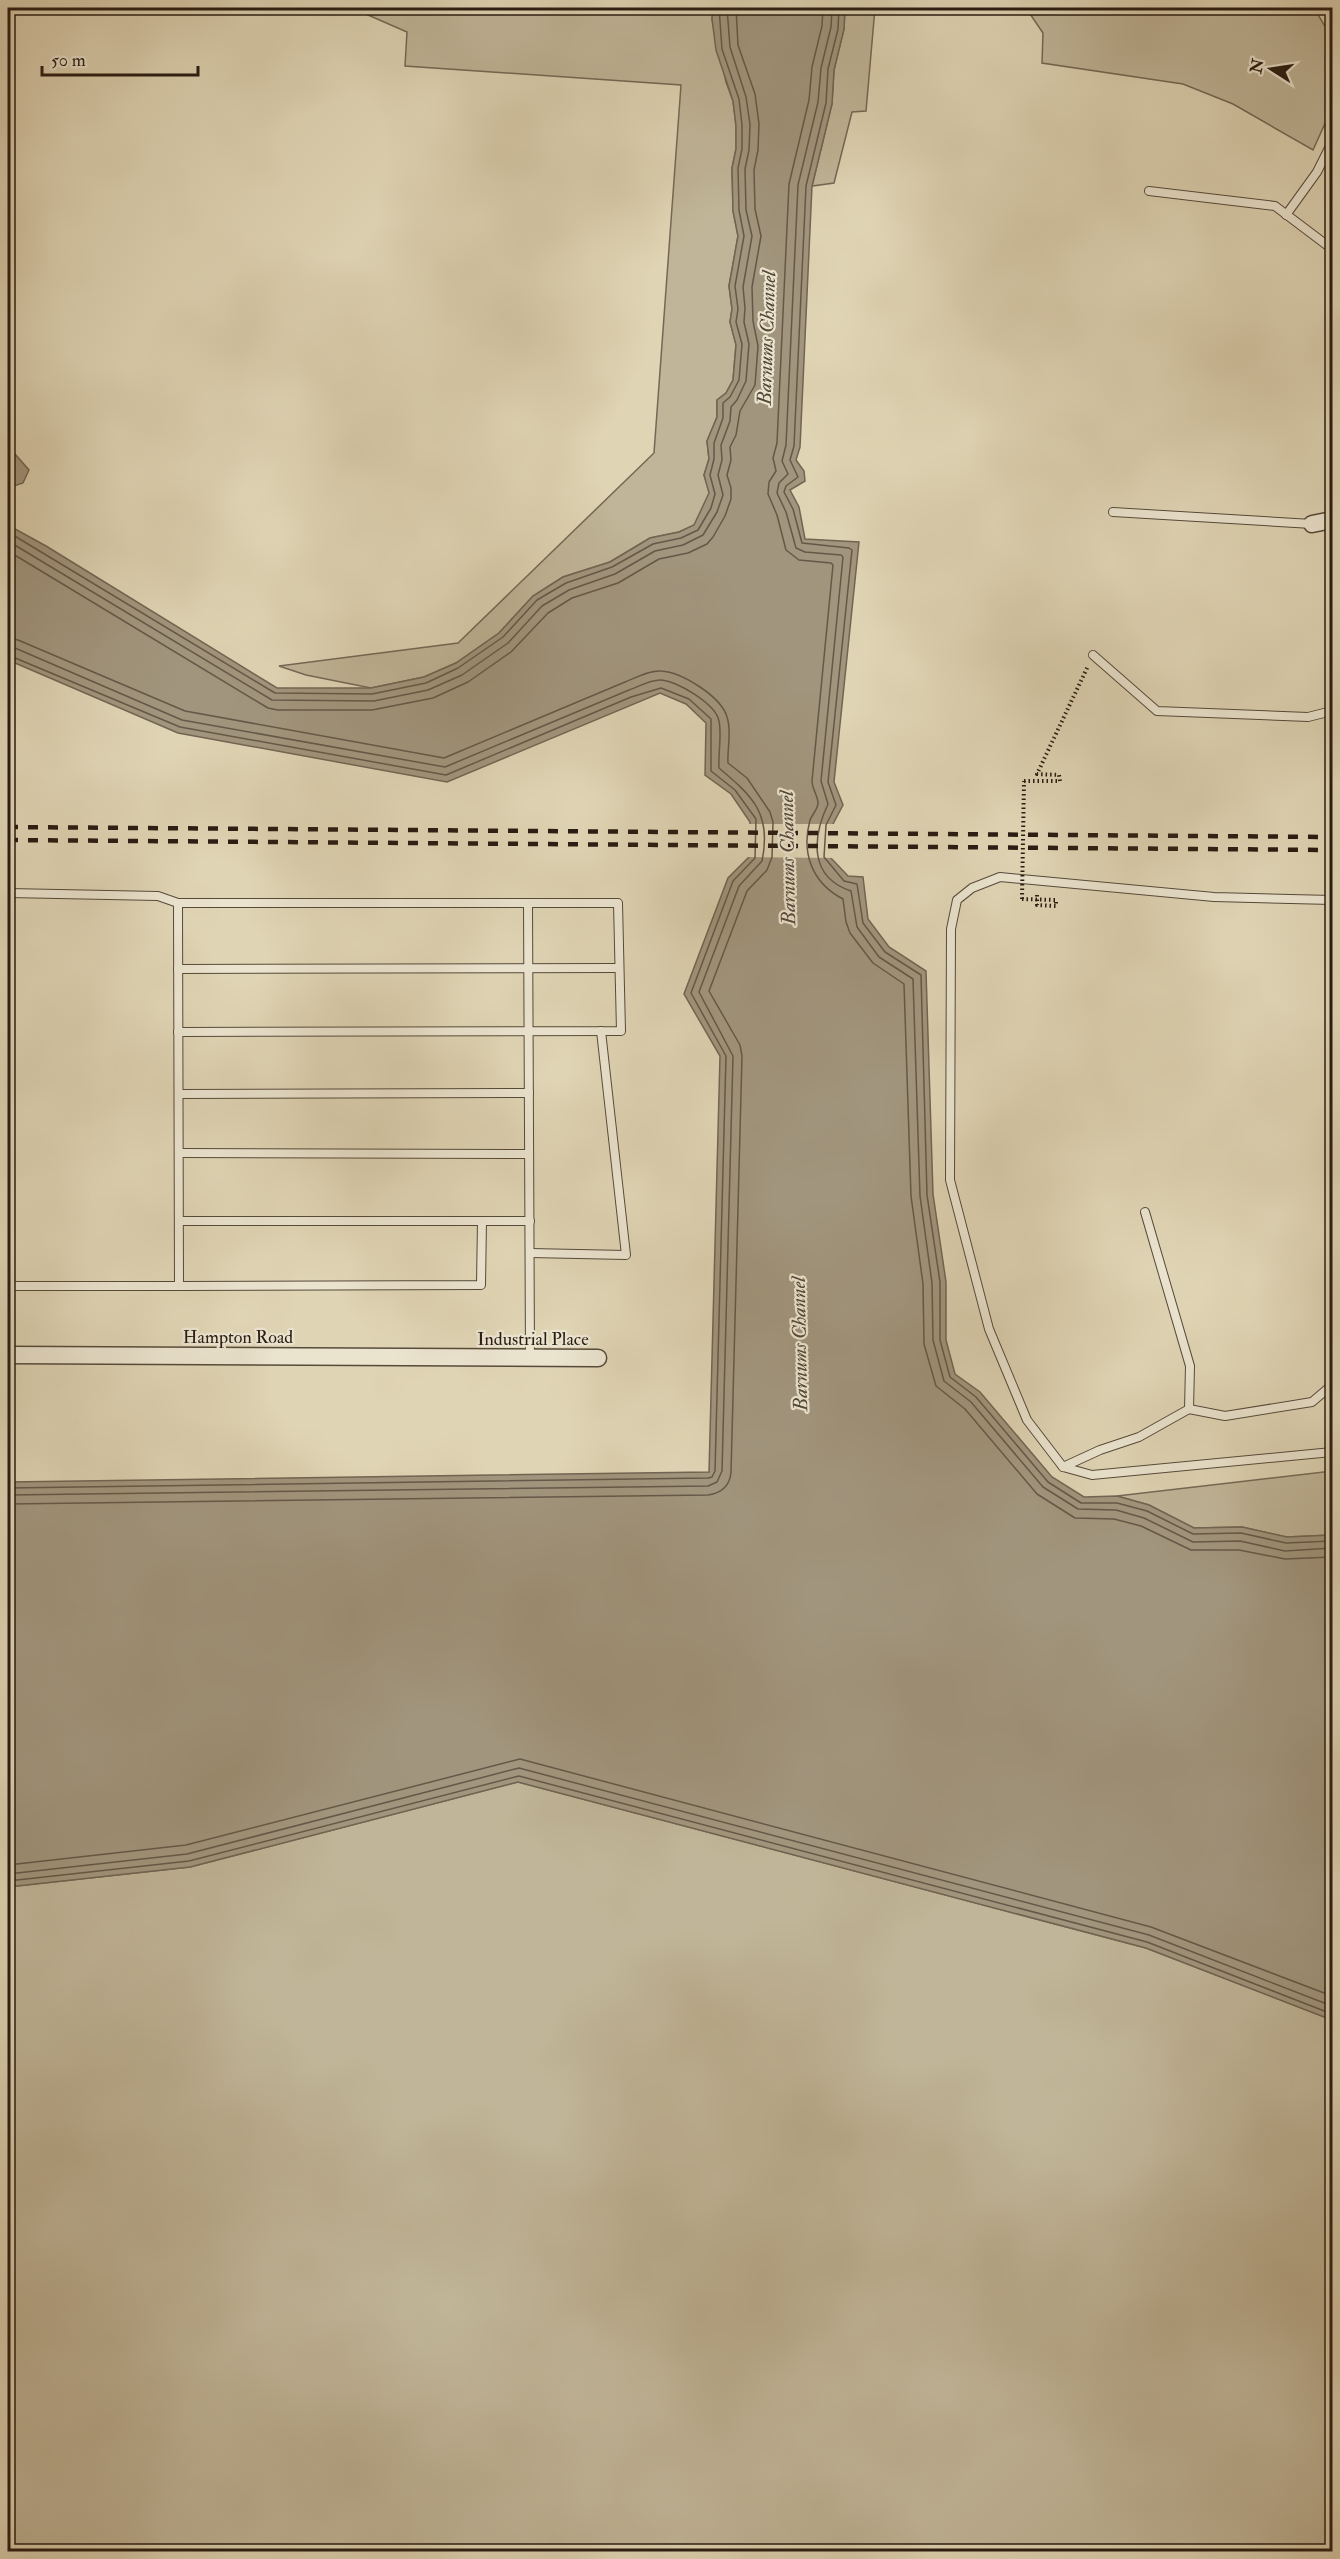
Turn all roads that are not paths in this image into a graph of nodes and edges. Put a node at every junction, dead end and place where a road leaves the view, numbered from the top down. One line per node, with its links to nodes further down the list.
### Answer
1 (1327, 8): 2 (lane)
2 (1332, 18)
3 (1332, 142): 5 (lane)
4 (1149, 191): 5 (lane)
5 (1286, 214): 6 (lane)
6 (1332, 249)
7 (1113, 512): 9 (lane)
8 (1332, 520): 9 (street)
9 (1312, 524)
10 (1093, 655): 11 (lane)
11 (1332, 711)
12 (8, 893): 14 (lane)
13 (1332, 900): 40 (lane)
14 (178, 903): 15 (lane); 17 (lane)
15 (528, 903): 16 (lane); 18 (lane)
16 (619, 968): 18 (lane); 19 (lane)
17 (178, 969): 18 (lane); 20 (lane)
18 (528, 969): 21 (lane)
19 (601, 1031): 21 (lane); 30 (lane)
20 (178, 1032): 21 (lane); 23 (lane)
21 (529, 1033): 22 (lane)
22 (529, 1093): 23 (lane); 25 (lane)
23 (179, 1094): 24 (lane)
24 (179, 1153): 25 (lane); 27 (lane)
25 (529, 1154): 29 (lane)
26 (1145, 1212): 38 (lane)
27 (179, 1221): 28 (lane); 32 (lane)
28 (482, 1221): 29 (lane); 32 (lane)
29 (530, 1221): 30 (lane)
30 (530, 1253): 35 (lane)
31 (8, 1286): 32 (lane)
32 (179, 1286)
33 (8, 1355): 34 (street, Hampton Road)
34 (468, 1358): 35 (street, Industrial Place)
35 (530, 1358): 36 (street, Industrial Place)
36 (598, 1358)
37 (1332, 1384): 38 (lane)
38 (1189, 1409): 40 (lane)
39 (1332, 1452): 40 (lane)
40 (1063, 1467)

